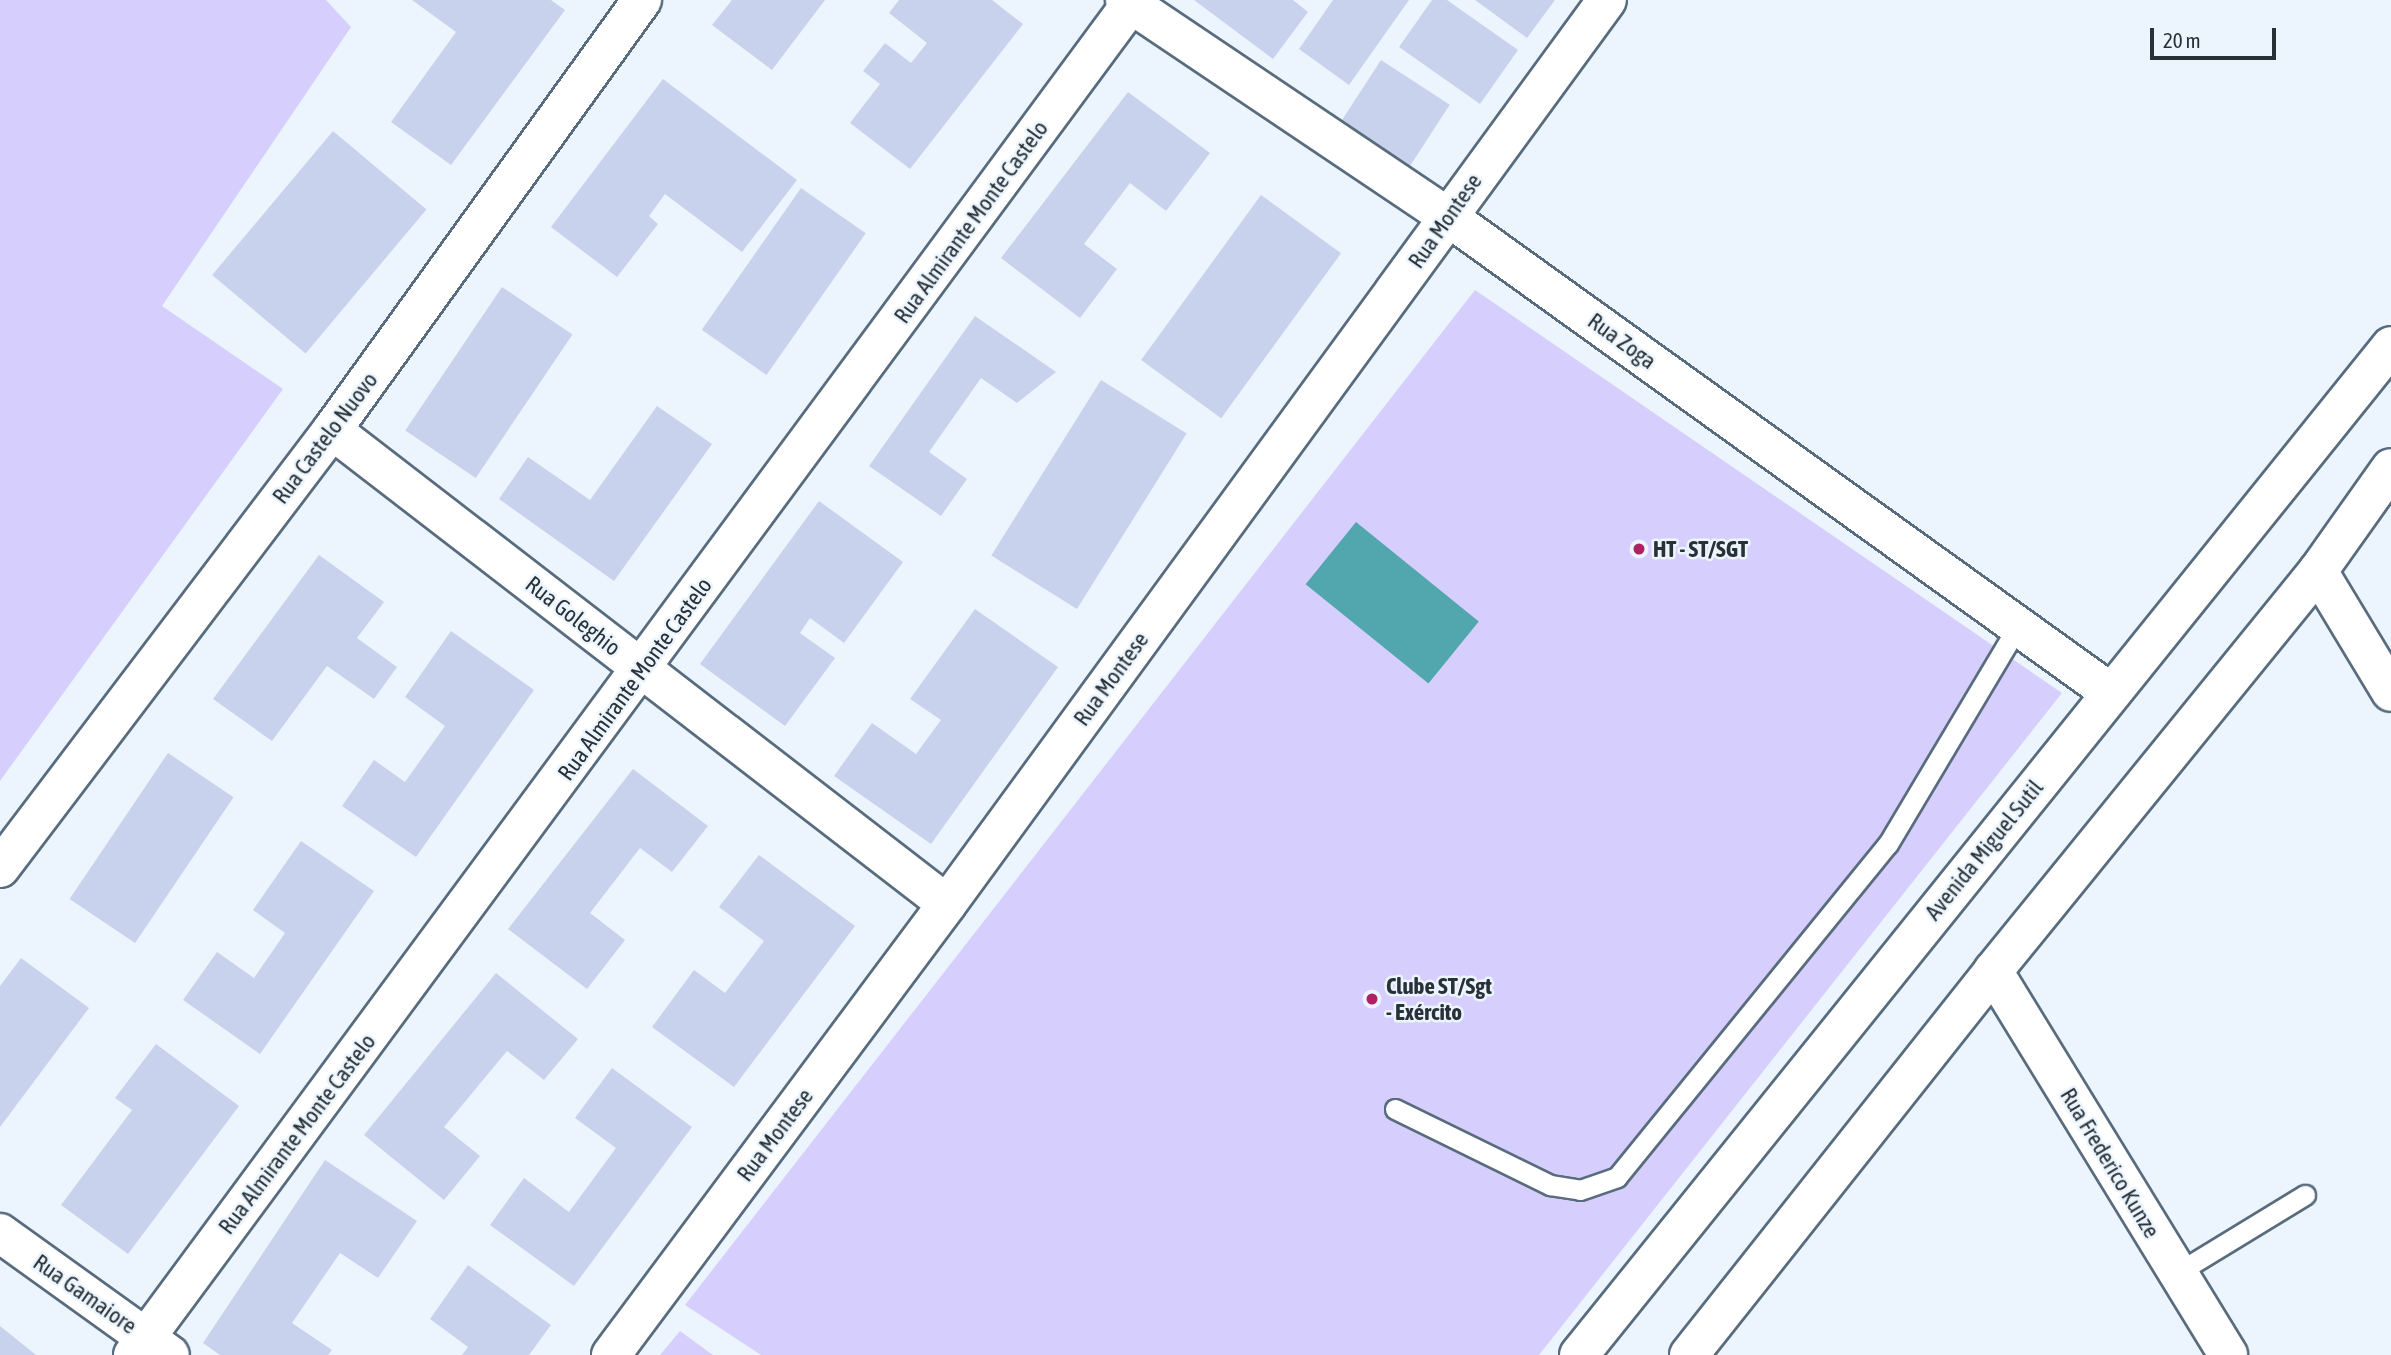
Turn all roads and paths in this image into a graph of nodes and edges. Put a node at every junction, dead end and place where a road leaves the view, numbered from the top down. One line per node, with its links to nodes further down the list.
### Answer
1 (642, 0): 6 (main road, Rua Castelo Nuovo)
2 (1607, 0): 4 (main road, Rua Montese)
3 (1130, 1): 4 (main road, Rua Zoga); 10 (main road, Rua Almirante Monte Castelo)
4 (1447, 216): 9 (main road, Rua Zoga); 14 (main road, Rua Montese)
5 (2391, 346): 12 (main road, Avenida Miguel Sutil)
6 (332, 430): 10 (main road, Rua Goleghio); 13 (main road, Rua Castelo Nuovo)
7 (2391, 468): 8 (main road)
8 (2318, 571): 11 (main road); 15 (main road)
9 (2018, 626): 12 (main road, Rua Zoga); 16 (lane)
10 (643, 670): 14 (main road, Rua Goleghio); 20 (main road, Rua Almirante Monte Castelo)
11 (2391, 692)
12 (2111, 693): 22 (main road, Avenida Miguel Sutil)
13 (0, 869)
14 (947, 904): 21 (main road, Rua Montese)
15 (1993, 971): 19 (main road, Rua Frederico Kunze); 23 (main road)
16 (1395, 1110)
17 (2305, 1195): 19 (lane)
18 (0, 1233): 20 (main road, Rua Gamaiore)
19 (2178, 1273): 24 (main road, Rua Frederico Kunze)
20 (150, 1349)
21 (611, 1355)
22 (1578, 1355)
23 (1689, 1355)
24 (2228, 1355)

